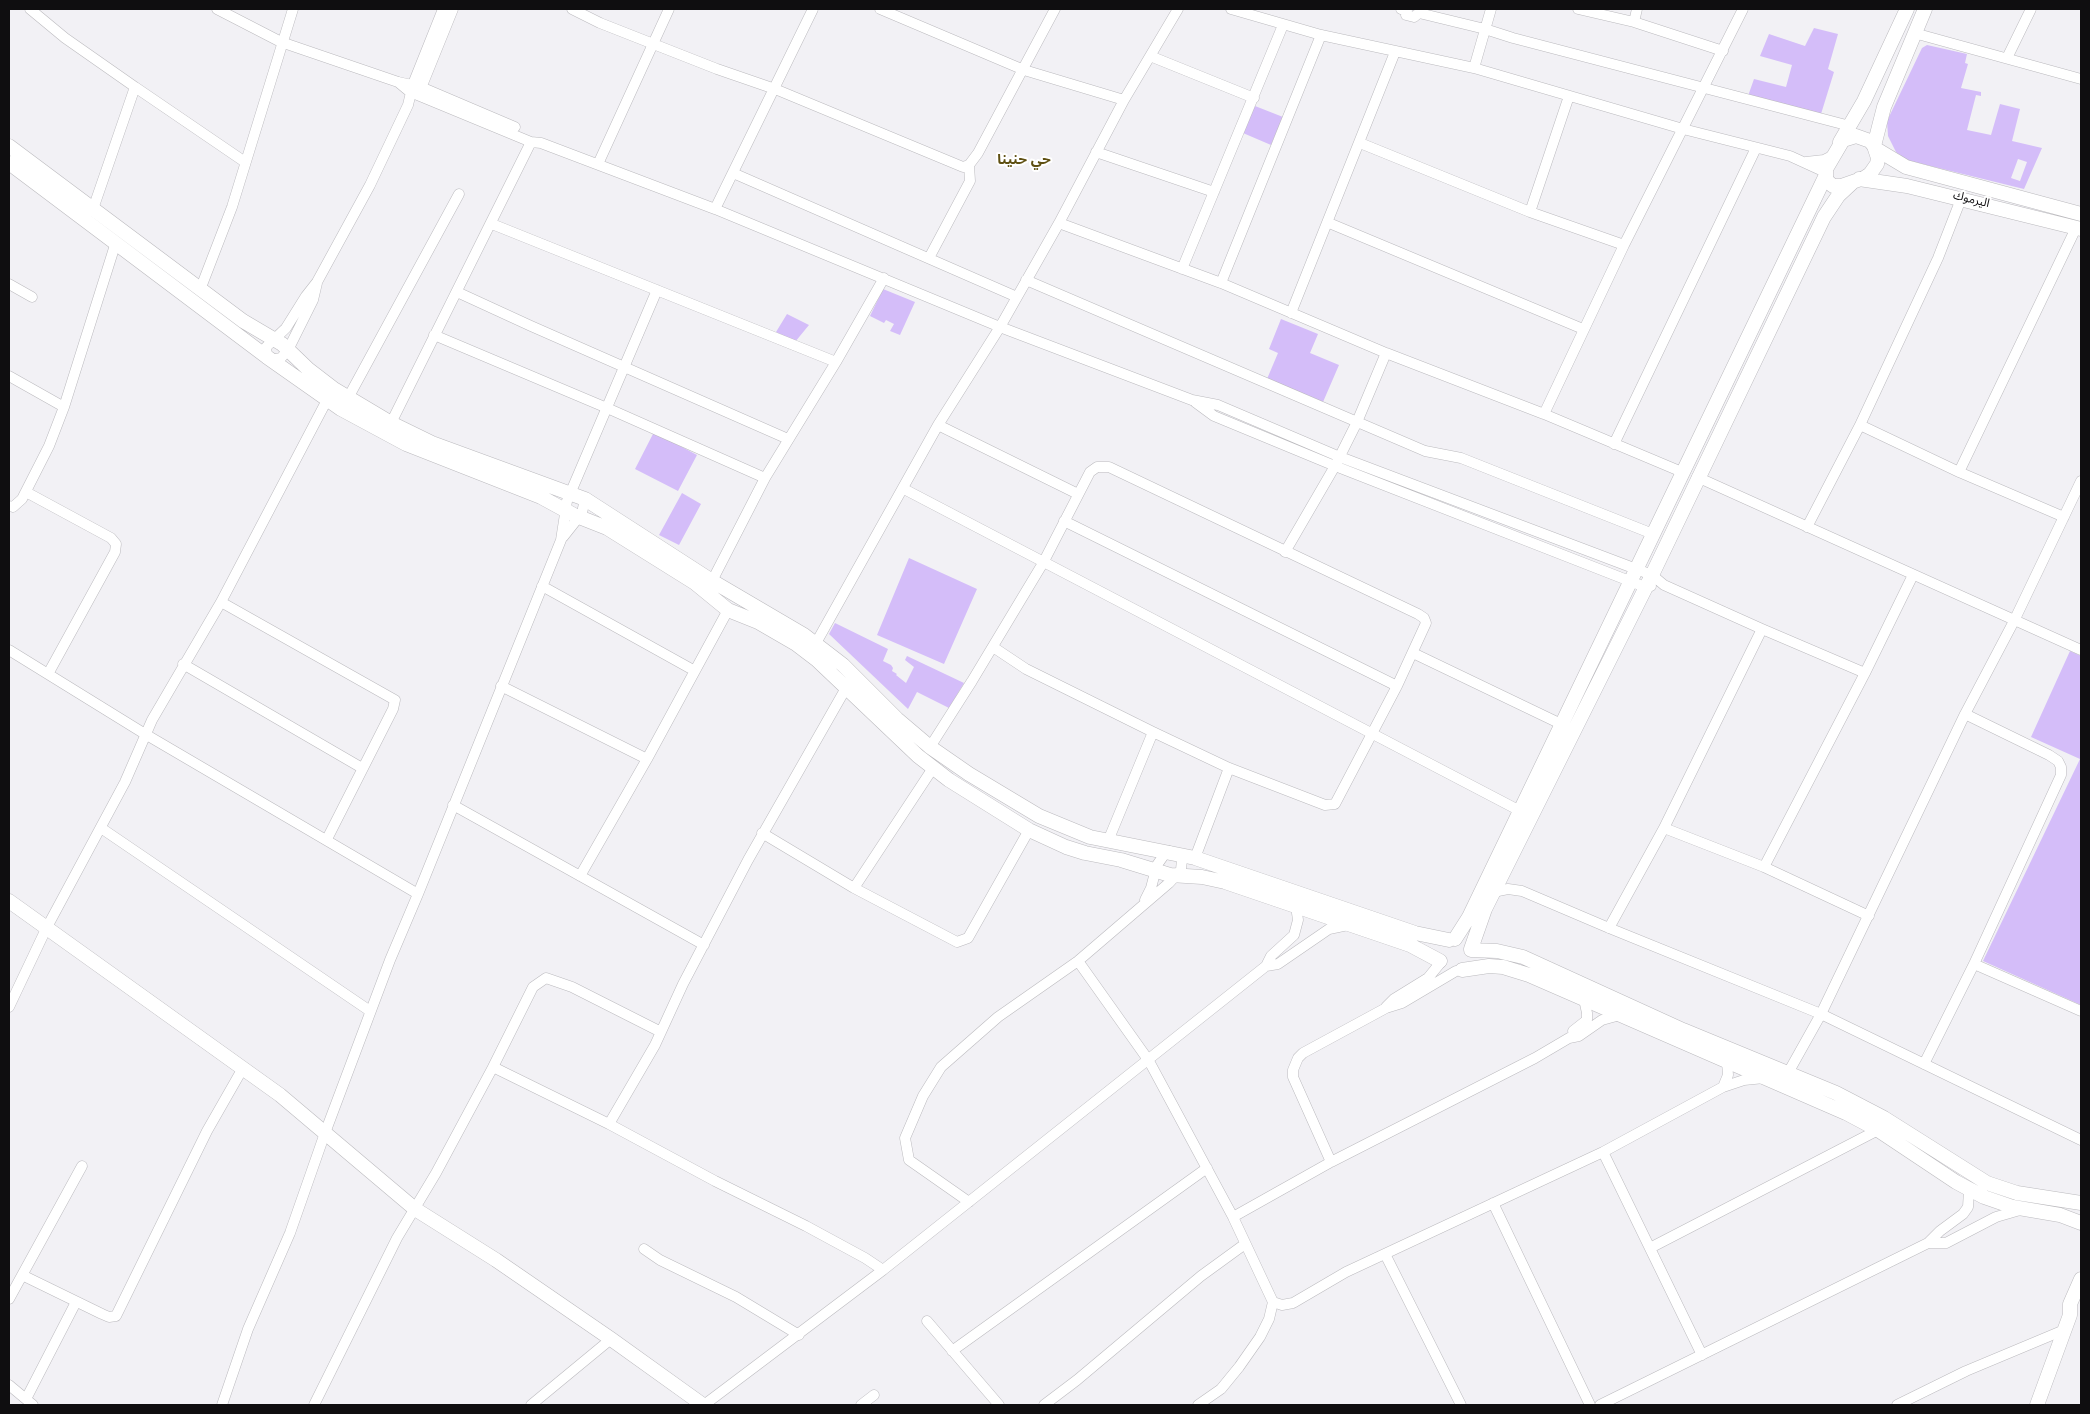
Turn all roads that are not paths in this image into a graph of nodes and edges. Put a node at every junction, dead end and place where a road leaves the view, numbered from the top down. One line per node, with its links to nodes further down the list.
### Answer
1 (30, 9): 35 (street)
2 (217, 9): 26 (street)
3 (292, 9): 26 (street)
4 (443, 9): 37 (street)
5 (452, 9): 37 (street)
6 (572, 9): 27 (street)
7 (669, 9): 27 (street)
8 (813, 9): 38 (street)
9 (880, 9): 33 (street)
10 (1055, 9): 33 (street)
11 (1178, 9): 30 (street)
12 (1230, 9): 22 (street)
13 (1401, 9): 23 (street)
14 (1491, 9): 23 (street)
15 (1578, 9): 21 (street)
16 (1637, 9): 21 (street)
17 (1743, 9): 28 (street)
18 (1907, 9): 42 (street)
19 (1925, 9): 24 (street)
20 (2031, 9): 31 (street)
21 (1634, 22): 28 (street)
22 (1283, 25): 25 (street); 40 (street)
23 (1485, 29): 32 (street); 36 (street)
24 (1914, 33): 31 (street); 47 (street)
25 (1321, 35): 29 (street); 78 (street)
26 (281, 42): 37 (street); 51 (street)
27 (652, 44): 38 (street); 54 (street)
28 (1723, 51): 36 (street)
29 (1395, 52): 32 (street); 45 (street)
30 (1150, 56): 40 (street); 41 (street)
31 (2007, 58): 34 (street)
32 (1474, 68): 39 (street)
33 (1024, 70): 41 (street); 55 (street)
34 (2081, 79)
35 (135, 87): 51 (street); 62 (street)
36 (1705, 87): 42 (street); 43 (street)
37 (415, 89): 44 (street); 76 (street)
38 (775, 89): 55 (street); 56 (street)
39 (1569, 96): 43 (street); 64 (street)
40 (1254, 98): 59 (street)
41 (1124, 100): 50 (street)
42 (1850, 126): 49 (street)
43 (1683, 129): 48 (street); 71 (street)
44 (536, 142): 54 (street); 68 (street)
45 (1360, 143): 64 (street); 66 (street)
46 (9, 146): 62 (street)
47 (1875, 147): 49 (street); 58 (street); 65 (street)
48 (1756, 148): 52 (street); 105 (street)
49 (1835, 150): 52 (street); 57 (street)
50 (1096, 152): 59 (street); 67 (street)
51 (245, 162): 79 (street)
52 (1806, 162): 57 (street)
53 (9, 163): 70 (street)
54 (598, 164): 63 (street)
55 (969, 165): 72 (street)
56 (733, 172): 63 (street); 72 (street)
57 (1825, 174): 58 (street); 107 (street)
58 (1856, 180): 61 (street, اليرموك); 109 (street)
59 (1214, 192): 73 (street)
60 (459, 194): 95 (street)
61 (1961, 199): 69 (street, اليرموك); 103 (street)
62 (93, 209): 79 (street)
63 (715, 209): 74 (street)
64 (1530, 212): 71 (street)
65 (2081, 214)
66 (1329, 222): 84 (street); 86 (street)
67 (1059, 223): 73 (street); 75 (street)
68 (492, 224): 80 (street); 81 (street)
69 (2079, 229): 108 (street)
70 (116, 242): 91 (street); 97 (street)
71 (1624, 245): 86 (street)
72 (929, 258): 83 (street)
73 (1182, 269): 78 (street)
74 (884, 278): 85 (street); 92 (street)
75 (1026, 280): 83 (street); 100 (street)
76 (317, 282): 88 (street); 89 (street)
77 (9, 284): 82 (street)
78 (1221, 284): 84 (street)
79 (200, 290): 88 (street)
80 (657, 290): 92 (street); 93 (street)
81 (457, 292): 87 (street); 93 (street)
82 (32, 297)
83 (1016, 298): 85 (street)
84 (1291, 314): 90 (street)
85 (1000, 327): 102 (street); 106 (street)
86 (1583, 329): 99 (street)
87 (434, 335): 98 (street); 101 (street)
88 (274, 339): 89 (street); 91 (street)
89 (288, 350): 91 (street); 95 (street)
90 (1386, 353): 99 (street); 100 (street)
91 (269, 358): 96 (street)
92 (836, 362): 104 (street)
93 (624, 366): 98 (street); 104 (street)
94 (9, 376): 97 (street)
95 (348, 398): 101 (street)
96 (327, 400): 118 (street); 133 (street)
97 (64, 407): 113 (street)
98 (607, 408): 110 (street); 114 (street)
99 (1544, 414): 105 (street)
100 (1357, 422): 106 (street); 123 (street)
101 (391, 423): 114 (street)
102 (938, 425): 112 (street); 115 (street)
103 (1860, 425): 108 (street); 122 (street)
104 (788, 439): 110 (street)
105 (1614, 444): 107 (street)
106 (1338, 461): 125 (street); 128 (street)
107 (1682, 472): 123 (street)
108 (1959, 472): 119 (street)
109 (1698, 477): 122 (street); 130 (street)
110 (765, 478): 129 (street)
111 (2081, 481): 119 (street)
112 (904, 489): 126 (street); 137 (street)
113 (26, 492): 117 (street); 145 (street)
114 (571, 493): 116 (street); 118 (street)
115 (1078, 494): 121 (street); 125 (street)
116 (585, 500): 120 (street); 129 (street)
117 (9, 506)
118 (565, 510): 120 (street); 124 (street)
119 (2064, 516): 135 (street)
120 (579, 517): 124 (street); 134 (street)
121 (1064, 521): 126 (street); 147 (street)
122 (1807, 527): 127 (street)
123 (1653, 534): 128 (street)
124 (561, 540): 131 (street)
125 (1285, 552): 141 (street)
126 (1043, 563): 138 (street); 153 (street)
127 (1913, 575): 135 (street); 144 (street)
128 (1633, 576): 130 (street); 150 (street)
129 (712, 581): 132 (street)
130 (1649, 581): 136 (street); 161 (street)
131 (542, 586): 143 (street); 146 (street)
132 (736, 596): 134 (street); 137 (street)
133 (220, 602): 142 (street); 156 (street)
134 (728, 610): 143 (street); 148 (street)
135 (2014, 621): 140 (street); 149 (street)
136 (1762, 629): 144 (street); 163 (street)
137 (816, 643): 154 (street)
138 (993, 647): 151 (street); 154 (street)
139 (9, 650): 145 (street)
140 (2081, 650)
141 (1413, 653): 147 (street); 150 (street)
142 (183, 664): 152 (street); 156 (street)
143 (695, 671): 155 (street)
144 (1866, 673): 171 (street)
145 (48, 674): 152 (street)
146 (501, 686): 155 (street); 159 (street)
147 (1397, 686): 153 (street)
148 (846, 688): 157 (street); 165 (street)
149 (1965, 714): 182 (street); 191 (street)
150 (1561, 724): 160 (street)
151 (1153, 732): 158 (street); 167 (street)
152 (145, 734): 162 (street); 166 (street)
153 (1372, 735): 158 (street); 160 (street)
154 (930, 746): 167 (street)
155 (648, 759): 174 (street)
156 (362, 768): 166 (street)
157 (933, 768): 164 (street); 175 (street)
158 (1229, 768): 169 (street)
159 (453, 805): 174 (street); 178 (street)
160 (1519, 810): 161 (street); 170 (street)
161 (1532, 816): 170 (street)
162 (101, 828): 185 (street); 198 (street)
163 (1664, 828): 171 (street); 184 (street)
164 (1029, 830): 172 (street); 175 (street)
165 (762, 833): 175 (street); 187 (street)
166 (327, 839): 178 (street)
167 (1108, 841): 168 (street)
168 (1174, 852): 169 (street); 172 (street); 173 (street)
169 (1195, 858): 186 (street)
170 (1500, 864): 176 (street); 177 (street)
171 (1764, 866): 182 (street)
172 (1155, 870): 173 (street); 180 (street)
173 (1177, 875): 180 (street); 181 (street)
174 (580, 876): 187 (street)
175 (854, 888)
176 (1488, 890): 177 (street); 186 (street); 188 (street)
177 (1522, 891): 184 (street)
178 (418, 894): 198 (street)
179 (9, 901): 185 (street)
180 (1143, 903): 189 (street)
181 (1296, 906): 183 (street); 192 (street)
182 (1869, 916): 199 (street)
183 (1348, 925): 190 (street); 192 (street)
184 (1609, 928): 199 (street)
185 (46, 929): 195 (street); 207 (street)
186 (1452, 940): 188 (street); 190 (street)
187 (704, 945): 201 (street)
188 (1471, 950): 193 (street); 208 (street)
189 (1078, 961): 203 (street); 220 (street)
190 (1440, 961): 193 (street); 196 (street)
191 (1974, 964): 197 (street); 205 (street)
192 (1266, 966): 203 (street)
193 (1459, 971): 194 (street); 196 (street)
194 (1584, 999): 200 (street); 202 (street)
195 (9, 1007)
196 (1386, 1008): 216 (street)
197 (2081, 1011)
198 (370, 1012): 213 (street)
199 (1821, 1014): 205 (street); 208 (street)
200 (1620, 1015): 202 (street); 204 (street)
201 (661, 1032): 206 (street); 211 (street)
202 (1569, 1038): 216 (street)
203 (1149, 1061): 218 (street); 220 (street)
204 (1727, 1062): 209 (street); 210 (street)
205 (1924, 1064): 214 (street)
206 (493, 1067): 211 (street); 223 (street)
207 (242, 1068): 213 (street); 237 (street)
208 (1788, 1073): 221 (street)
209 (1765, 1078): 210 (street); 212 (street)
210 (1723, 1087): 215 (street)
211 (609, 1124): 232 (street)
212 (1878, 1130): 219 (street); 229 (street)
213 (325, 1133): 223 (street); 249 (street)
214 (2081, 1140)
215 (1603, 1152): 222 (street); 229 (street)
216 (1331, 1162): 225 (street)
217 (82, 1166): 233 (street)
218 (1206, 1168): 225 (street); 244 (street)
219 (1969, 1190): 224 (street); 227 (street)
220 (970, 1202): 232 (street)
221 (2081, 1203)
222 (1494, 1204): 231 (street); 258 (street)
223 (415, 1209): 243 (street); 250 (street)
224 (2029, 1210): 226 (street); 227 (street)
225 (1233, 1217): 228 (street)
226 (2081, 1223)
227 (1928, 1243): 245 (street)
228 (1245, 1244): 238 (street); 255 (street)
229 (1650, 1248): 245 (street)
230 (644, 1249): 242 (street)
231 (1385, 1254): 238 (street); 257 (street)
232 (883, 1270): 242 (street)
233 (22, 1275): 235 (street); 237 (street)
234 (2081, 1279): 239 (street)
235 (9, 1299)
236 (2081, 1301): 239 (street)
237 (76, 1302): 248 (street)
238 (1274, 1302): 256 (street)
239 (2070, 1315): 241 (street)
240 (927, 1321): 244 (street)
241 (2064, 1330): 260 (street); 261 (street)
242 (799, 1335): 252 (street)
243 (611, 1339): 251 (street); 252 (street)
244 (952, 1351): 254 (street)
245 (1702, 1355): 259 (street)
246 (9, 1385): 248 (street)
247 (874, 1395): 253 (street)
248 (30, 1402)
249 (222, 1405)
250 (314, 1405)
251 (531, 1405)
252 (703, 1405)
253 (861, 1405)
254 (999, 1405)
255 (1044, 1405)
256 (1198, 1405)
257 (1461, 1405)
258 (1590, 1405)
259 (1600, 1405)
260 (1897, 1405)
261 (2037, 1405)

